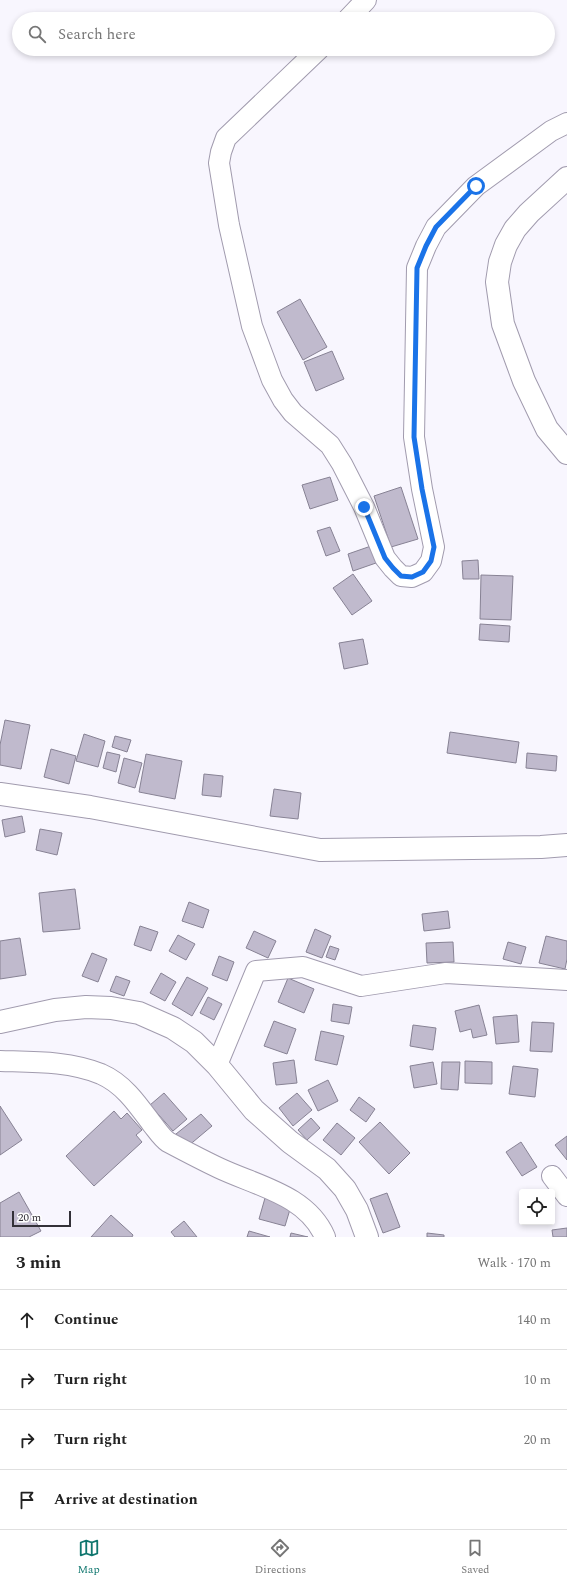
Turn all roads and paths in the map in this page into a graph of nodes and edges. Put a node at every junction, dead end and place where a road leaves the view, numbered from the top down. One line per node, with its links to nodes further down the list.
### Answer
1 (366, 0): 2 (street)
2 (355, 12)
3 (312, 56): 4 (street)
4 (567, 123)
5 (567, 178): 6 (main road)
6 (567, 453)
7 (0, 794): 8 (main road)
8 (567, 845)
9 (567, 980): 12 (street)
10 (0, 1022): 12 (main road)
11 (0, 1061): 15 (street)
12 (217, 1065): 16 (main road)
13 (552, 1176): 14 (street)
14 (567, 1196)
15 (325, 1237)
16 (367, 1237)

